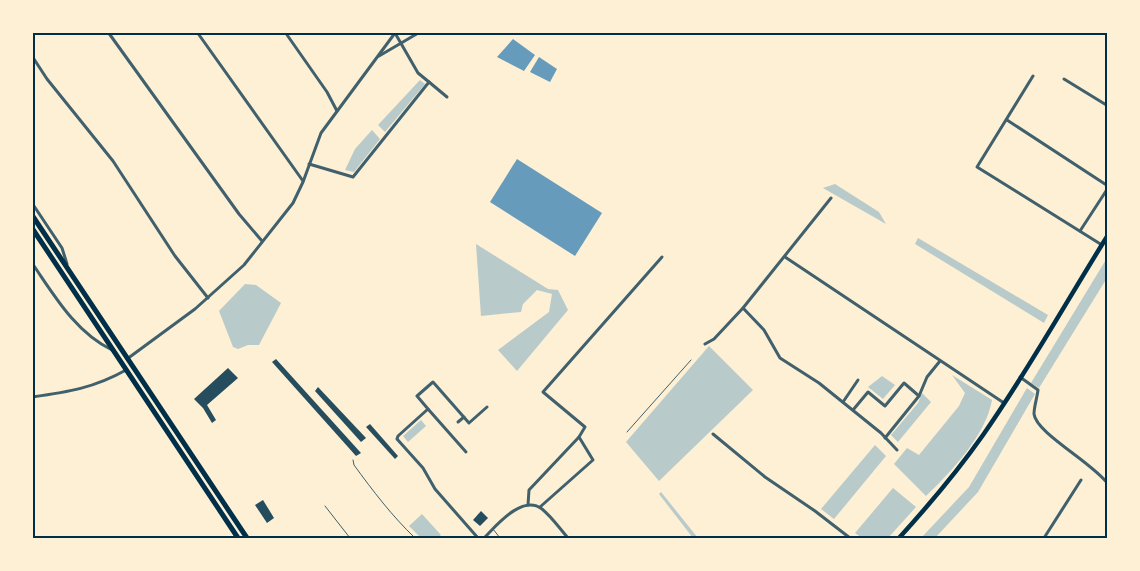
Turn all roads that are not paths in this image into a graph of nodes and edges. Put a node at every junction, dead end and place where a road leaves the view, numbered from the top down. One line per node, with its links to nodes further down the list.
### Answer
1 (108, 32): 25 (street)
2 (197, 32): 17 (street)
3 (286, 32): 14 (street)
4 (420, 32): 6 (street)
5 (395, 33): 6 (street); 8 (street)
6 (401, 45): 8 (street); 11 (street)
7 (32, 56): 31 (street)
8 (377, 58): 14 (street)
9 (1033, 76): 15 (street)
10 (1064, 80): 13 (street)
11 (429, 82): 12 (street); 16 (street)
12 (447, 97)
13 (1108, 106)
14 (337, 110): 16 (street)
15 (1007, 120): 18 (street); 23 (street)
16 (309, 164): 17 (street)
17 (303, 182): 25 (street)
18 (1108, 187): 23 (street)
19 (831, 198): 28 (street)
20 (32, 203): 30 (street)
21 (32, 215): 30 (highway)
22 (34, 231): 34 (highway)
23 (1080, 231): 26 (street)
24 (1108, 235): 26 (main road)
25 (262, 241): 31 (street)
26 (1102, 245): 39 (main road)
27 (662, 257): 52 (street)
28 (785, 257): 32 (street); 37 (street)
29 (32, 263): 34 (street)
30 (68, 269): 35 (highway)
31 (208, 298): 35 (street)
32 (743, 308): 33 (street); 43 (street)
33 (705, 344)
34 (114, 351): 38 (highway)
35 (127, 359): 64 (highway)
36 (692, 360): 50 (lane)
37 (940, 361): 41 (street); 44 (street)
38 (126, 370): 42 (street); 63 (highway)
39 (1020, 377): 44 (main road); 58 (street)
40 (858, 380): 43 (street)
41 (919, 396): 47 (street); 53 (street)
42 (32, 397)
43 (843, 402): 47 (street)
44 (1004, 403): 72 (main road)
45 (487, 407): 48 (street)
46 (428, 408): 48 (street); 55 (street); 67 (street)
47 (853, 410): 53 (street)
48 (464, 417): 49 (street)
49 (458, 422)
50 (627, 432)
51 (713, 434): 71 (street)
52 (580, 437): 59 (street); 61 (street)
53 (885, 438): 54 (street)
54 (897, 450)
55 (466, 452)
56 (353, 460): 66 (lane)
57 (1081, 480): 73 (street)
58 (1108, 484)
59 (528, 505): 61 (street); 62 (street)
60 (325, 506): 65 (lane)
61 (540, 507): 70 (street)
62 (493, 529): 68 (street); 69 (lane)
63 (238, 538)
64 (247, 538)
65 (350, 538)
66 (415, 538)
67 (478, 538)
68 (484, 538)
69 (500, 538)
70 (568, 538)
71 (850, 538)
72 (899, 538)
73 (1044, 538)

